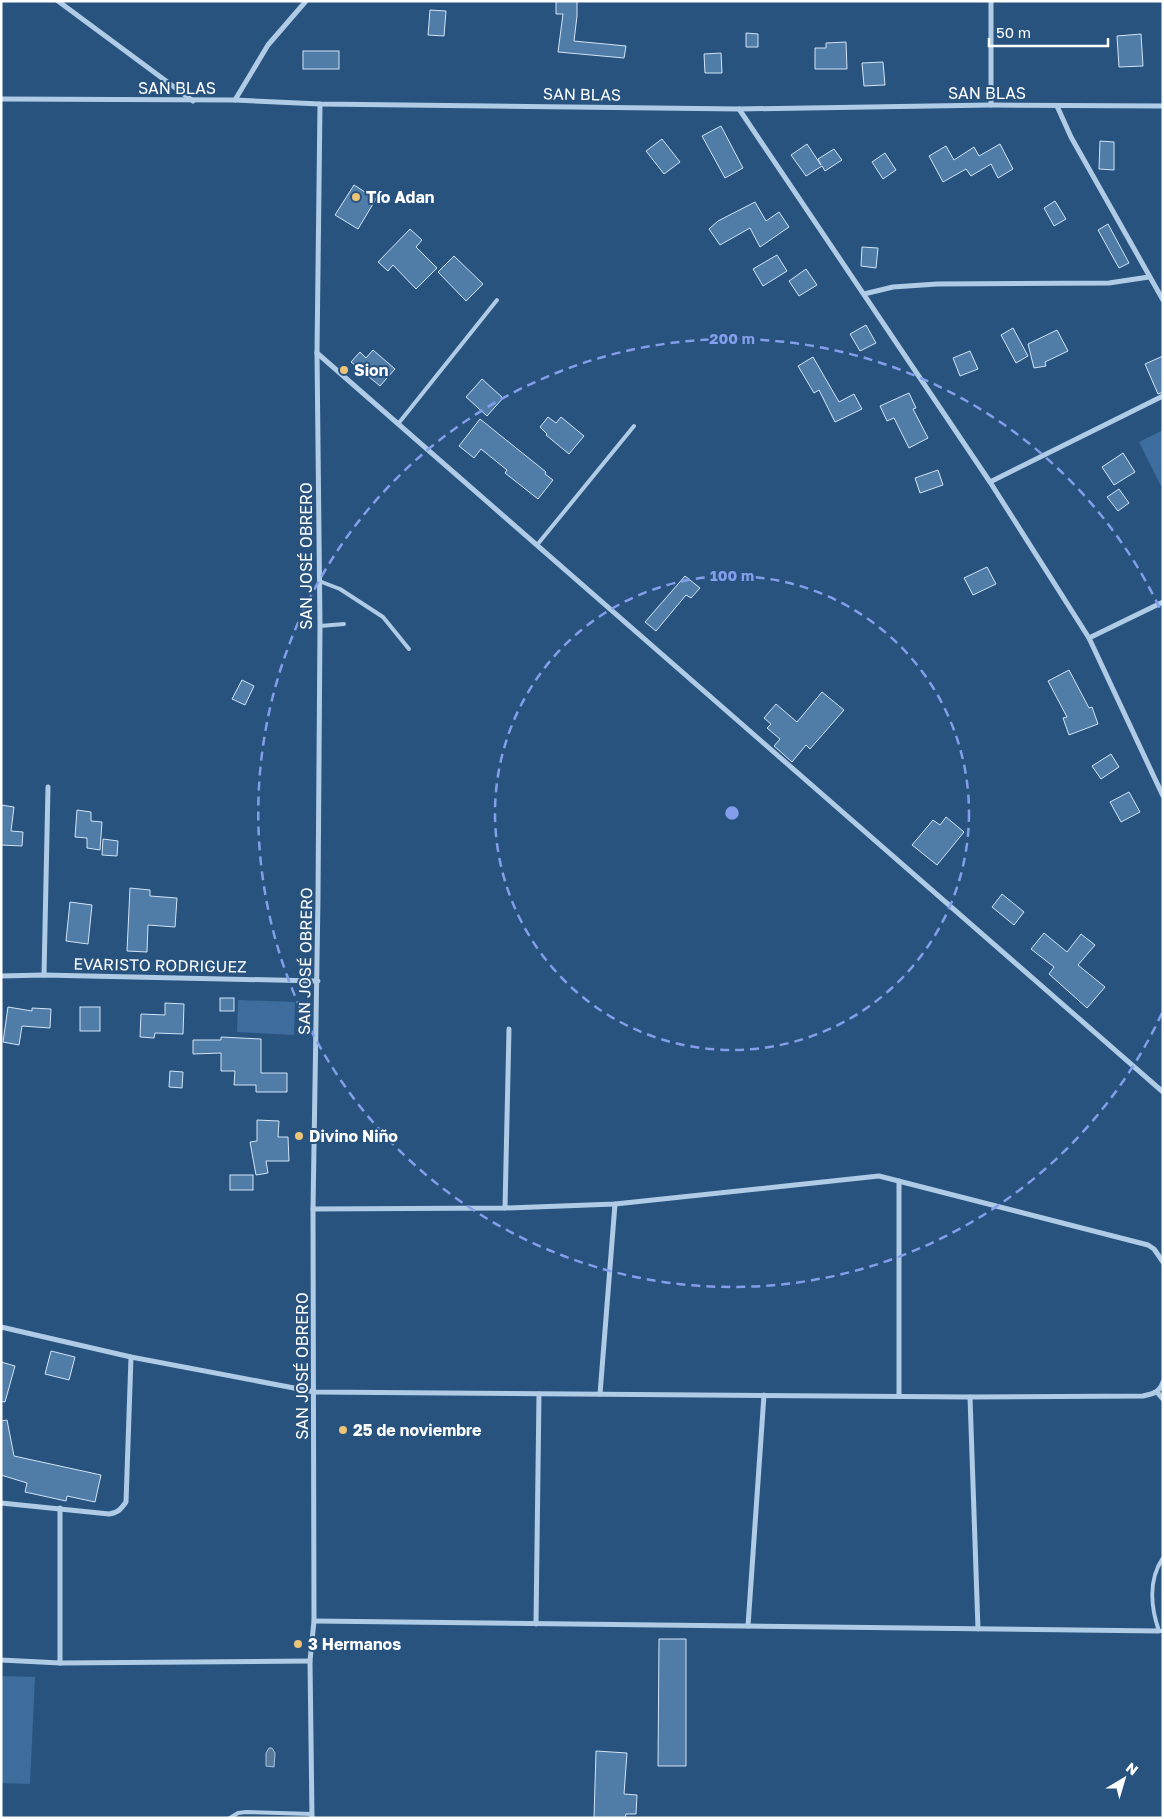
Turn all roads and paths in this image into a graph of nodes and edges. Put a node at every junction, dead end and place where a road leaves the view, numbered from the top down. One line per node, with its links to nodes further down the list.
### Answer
1 (58, 1): 6 (street)
2 (306, 1): 5 (street)
3 (991, 1): 8 (street)
4 (1, 99): 6 (street, SAN BLAS)
5 (235, 100): 6 (street, SAN BLAS); 7 (street, SAN BLAS)
6 (193, 101)
7 (320, 104): 11 (street, SAN BLAS); 16 (street, SAN JOSÉ OBRERO)
8 (991, 105): 9 (street, SAN BLAS); 11 (street, SAN BLAS)
9 (1057, 106): 10 (street, SAN BLAS); 12 (street)
10 (1163, 106)
11 (738, 109): 13 (street)
12 (1149, 277): 13 (street); 15 (street)
13 (864, 294): 20 (street)
14 (497, 300): 18 (lane)
15 (1163, 300)
16 (317, 353): 18 (street); 22 (street, SAN JOSÉ OBRERO)
17 (1163, 396): 20 (street)
18 (398, 424): 21 (street)
19 (634, 426): 21 (lane)
20 (990, 482): 26 (street)
21 (537, 545): 34 (street)
22 (319, 582): 25 (street, SAN JOSÉ OBRERO); 27 (lane)
23 (1163, 602): 26 (street)
24 (344, 624): 25 (lane)
25 (320, 626): 32 (street, SAN JOSÉ OBRERO)
26 (1088, 638): 29 (street)
27 (409, 649)
28 (48, 787): 30 (street)
29 (1162, 792)
30 (44, 975): 31 (street, EVARISTO RODRIGUEZ); 32 (street, EVARISTO RODRIGUEZ)
31 (1, 976)
32 (318, 981): 38 (street, SAN JOSÉ OBRERO)
33 (509, 1029): 37 (street)
34 (1163, 1092)
35 (899, 1182): 36 (street); 39 (street); 48 (street)
36 (614, 1204): 37 (street); 46 (street)
37 (505, 1208): 38 (street)
38 (313, 1209): 43 (street, SAN JOSÉ OBRERO)
39 (1163, 1262)
40 (1, 1327): 41 (street)
41 (131, 1357): 43 (street); 52 (street)
42 (1163, 1382): 44 (street)
43 (315, 1392): 45 (street); 54 (street, SAN JOSÉ OBRERO)
44 (1157, 1392): 49 (street); 50 (street)
45 (539, 1394): 46 (street); 55 (street)
46 (600, 1394): 47 (street)
47 (764, 1395): 48 (street); 56 (street)
48 (899, 1396): 49 (street)
49 (970, 1397): 57 (street)
50 (1163, 1399)
51 (1, 1503): 52 (street)
52 (60, 1508): 61 (street)
53 (1163, 1558): 58 (lane)
54 (314, 1621): 55 (street); 60 (street, SAN JOSÉ OBRERO)
55 (536, 1624): 56 (street)
56 (748, 1626): 57 (street)
57 (978, 1629): 58 (street)
58 (1161, 1631)
59 (1, 1660): 61 (street)
60 (310, 1661): 61 (street); 63 (street, SAN JOSÉ OBRERO)
61 (60, 1662)
62 (284, 1815): 63 (lane); 64 (lane)
63 (312, 1816)
64 (230, 1818)

